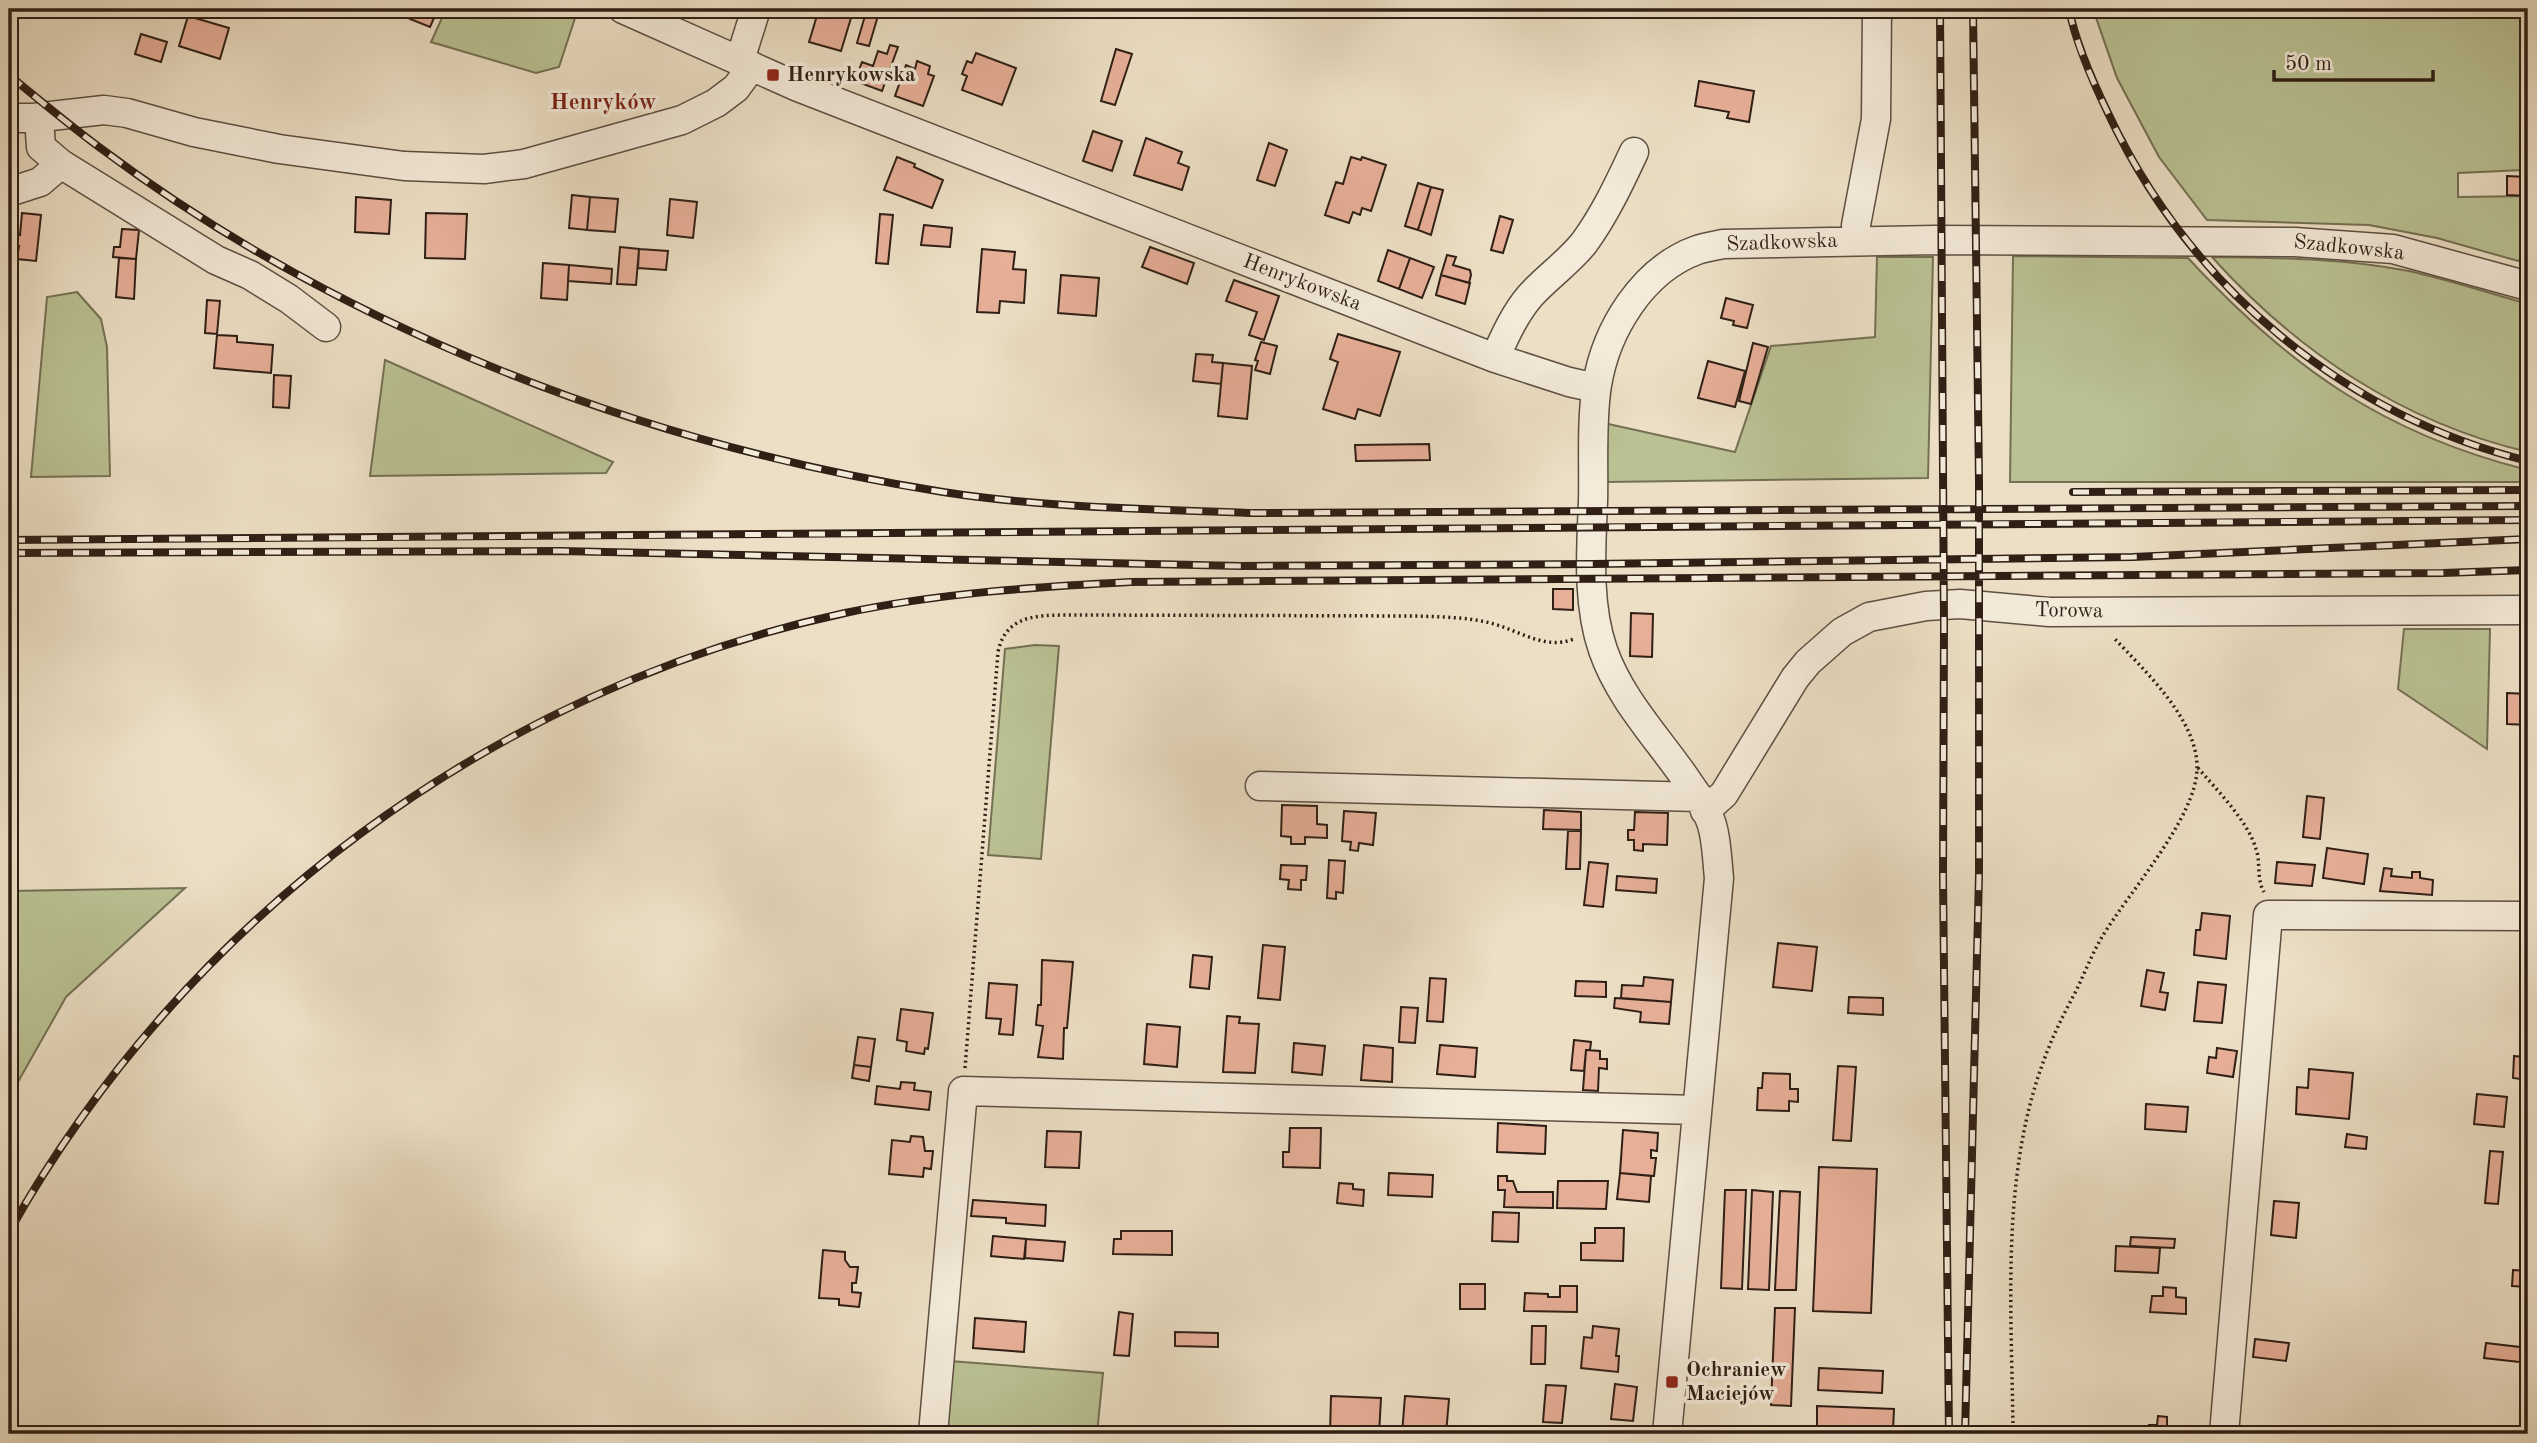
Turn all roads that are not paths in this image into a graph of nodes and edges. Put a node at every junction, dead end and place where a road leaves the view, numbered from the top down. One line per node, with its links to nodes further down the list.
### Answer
1 (623, 9): 4 (street, Henrykowska)
2 (756, 9): 4 (street)
3 (1877, 9): 10 (street)
4 (746, 63): 6 (street); 13 (street, Henrykowska)
5 (9, 118): 6 (street)
6 (39, 118): 8 (street)
7 (1634, 152): 13 (street)
8 (61, 164): 9 (street); 12 (street)
9 (9, 192)
10 (1857, 240): 11 (street, Szadkowska); 14 (street, Szadkowska)
11 (2528, 286)
12 (326, 327)
13 (1495, 358): 14 (street, Henrykowska)
14 (1596, 388): 17 (street, Szadkowska)
15 (2528, 610): 17 (street, Torowa)
16 (1260, 786): 17 (street)
17 (1702, 804): 19 (street, Szadkowska)
18 (2528, 916): 22 (street)
19 (1697, 1110): 20 (street); 21 (street, Szadkowska)
20 (933, 1434)
21 (1667, 1434)
22 (2224, 1434)

